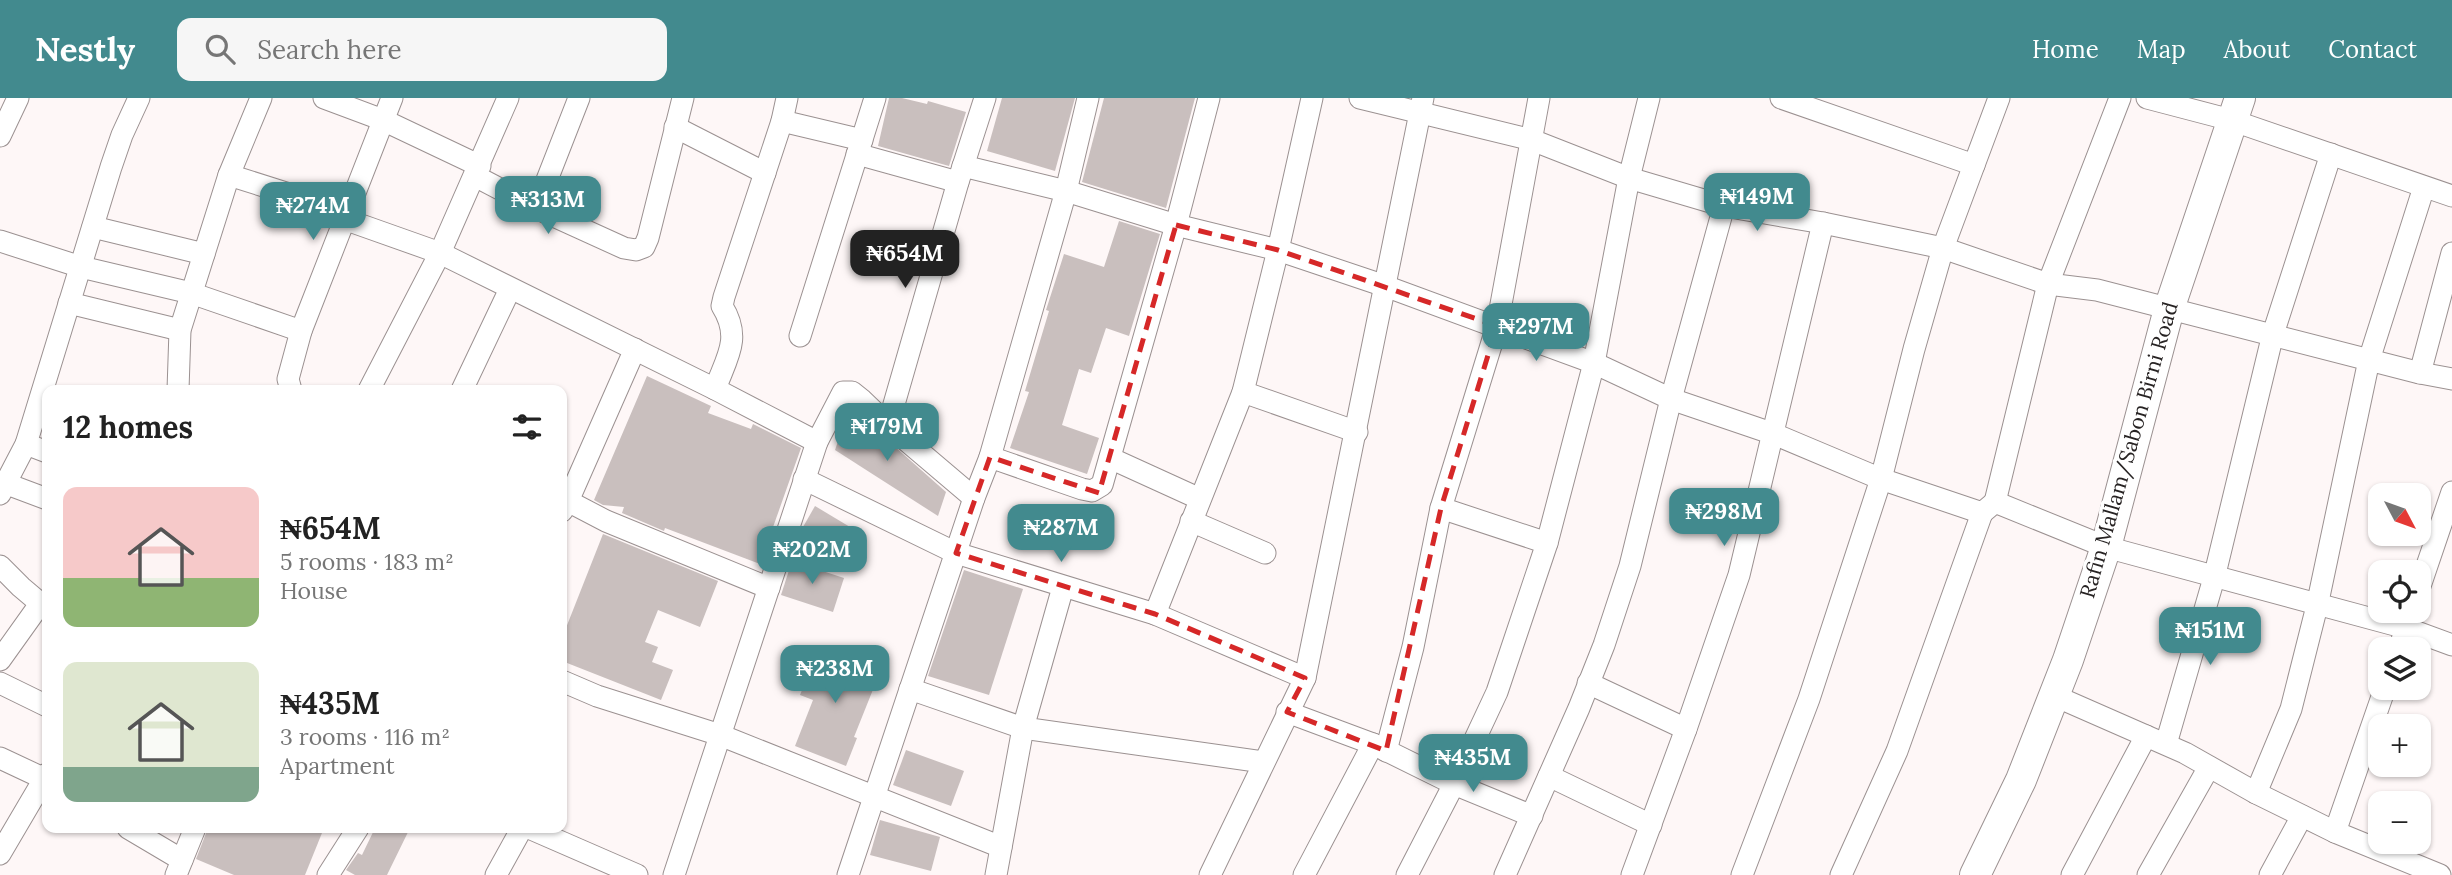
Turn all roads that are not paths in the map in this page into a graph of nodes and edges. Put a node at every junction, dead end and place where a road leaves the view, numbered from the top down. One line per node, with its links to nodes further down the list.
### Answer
1 (18, 98): 27 (street)
2 (139, 98): 45 (street)
3 (261, 98): 35 (street)
4 (324, 98): 24 (street)
5 (392, 98): 24 (street)
6 (508, 98): 32 (street)
7 (579, 98): 41 (street)
8 (683, 98): 26 (street)
9 (787, 98): 25 (street)
10 (875, 98): 29 (street)
11 (985, 98): 34 (street)
12 (1088, 98): 38 (street)
13 (1209, 98): 44 (street)
14 (1312, 98): 48 (street)
15 (1360, 98): 22 (street)
16 (1539, 98): 28 (street)
17 (1649, 98): 36 (street)
18 (1781, 98): 31 (street)
19 (1999, 98): 31 (street)
20 (2120, 98): 53 (street)
21 (2147, 98): 23 (street)
22 (1421, 105): 28 (street); 54 (street)
23 (2235, 109): 30 (street); 58 (street, Rafin Mallam/Sabon Birni Road)
24 (383, 120): 32 (street); 42 (street)
25 (782, 121): 29 (street); 33 (street)
26 (676, 127): 33 (street); 41 (street)
27 (0, 136)
28 (1532, 140): 36 (street); 59 (street)
29 (859, 147): 34 (street); 63 (street)
30 (2331, 154): 37 (street); 62 (street)
31 (1974, 165): 47 (street)
32 (477, 171): 41 (street); 49 (street)
33 (765, 173): 74 (street)
34 (960, 174): 38 (street); 78 (street)
35 (229, 176): 42 (street); 51 (street)
36 (1629, 178): 40 (street); 66 (street)
37 (2424, 187): 39 (street); 65 (street)
38 (1066, 191): 44 (street); 84 (street)
39 (2452, 196)
40 (1724, 206): 43 (street); 77 (street)
41 (536, 208)
42 (344, 219): 49 (street); 61 (street)
43 (1823, 223): 47 (street); 80 (street)
44 (1176, 225): 48 (street); 85 (street)
45 (93, 227): 51 (street); 52 (street)
46 (0, 241): 52 (street)
47 (1943, 248): 53 (street); 87 (street)
48 (1278, 250): 54 (street); 75 (street)
49 (440, 253): 55 (street); 72 (street)
50 (2452, 253): 67 (street)
51 (204, 254): 56 (street)
52 (81, 267): 56 (street); 57 (street)
53 (2048, 284): 58 (street); 96 (street)
54 (1385, 286): 59 (street); 79 (street)
55 (510, 289): 64 (street); 73 (street)
56 (191, 293): 60 (street); 61 (street)
57 (69, 303): 60 (street); 69 (street)
58 (2169, 309): 62 (street); 99 (street, Rafin Mallam/Sabon Birni Road)
59 (1497, 326): 66 (street); 95 (street)
60 (180, 330): 70 (street)
61 (302, 331): 71 (street)
62 (2273, 334): 65 (street); 104 (street)
63 (800, 336)
64 (635, 349): 74 (street); 90 (street)
65 (2369, 360): 67 (street); 108 (street)
66 (1594, 363): 77 (street); 98 (street)
67 (2420, 373): 68 (street)
68 (2452, 379)
69 (44, 385)
70 (178, 385)
71 (290, 385)
72 (372, 385)
73 (464, 385)
74 (715, 389): 81 (street)
75 (1242, 391): 79 (street); 93 (street)
76 (42, 392): 82 (street)
77 (1671, 399): 80 (street); 118 (street)
78 (888, 425): 81 (street); 92 (street)
79 (1357, 432): 115 (street)
80 (1774, 434): 87 (street); 125 (street)
81 (817, 442): 86 (street)
82 (26, 444): 83 (street); 88 (street)
83 (42, 450)
84 (990, 457): 85 (street); 92 (street)
85 (1110, 457): 93 (street)
86 (804, 479): 100 (street); 106 (street)
87 (1881, 479): 96 (street); 162 (street)
88 (5, 482): 91 (street)
89 (2452, 492): 102 (street)
90 (567, 496)
91 (42, 497)
92 (974, 498): 100 (street)
93 (1200, 499): 97 (street)
94 (567, 504): 106 (street)
95 (1441, 508): 98 (street); 128 (street)
96 (1989, 508): 99 (street); 163 (street)
97 (1191, 522): 101 (street); 110 (street)
98 (1547, 543): 135 (street)
99 (2106, 547): 104 (street); 120 (street, Rafin Mallam/Sabon Birni Road)
100 (956, 553): 105 (street); 119 (street)
101 (1265, 553)
102 (2429, 560)
103 (0, 565): 107 (street)
104 (2214, 578): 108 (street); 127 (street)
105 (1063, 587): 110 (street); 124 (street)
106 (769, 588): 126 (street)
107 (42, 605)
108 (2316, 606): 111 (street); 136 (street)
109 (42, 609): 114 (street)
110 (1155, 614): 115 (street)
111 (2368, 614)
112 (2414, 623): 113 (street)
113 (2452, 645)
114 (2, 650)
115 (1305, 678): 123 (street)
116 (0, 683): 122 (street)
117 (567, 683): 126 (street)
118 (1588, 683): 125 (street); 133 (street)
119 (910, 689): 124 (street); 137 (street)
120 (2055, 696): 127 (street); 164 (street, Rafin Mallam/Sabon Birni Road)
121 (2381, 700): 141 (street)
122 (42, 704)
123 (1287, 712): 128 (street); 130 (street)
124 (1023, 728): 130 (street); 147 (street)
125 (1686, 729): 140 (street)
126 (720, 734): 137 (street); 154 (street)
127 (2156, 740): 131 (street); 165 (street)
128 (1380, 747): 135 (street); 158 (street)
129 (0, 758): 132 (street)
130 (1263, 762): 157 (street)
131 (2208, 767): 136 (street); 166 (street)
132 (42, 775)
133 (1549, 776): 138 (street); 140 (street)
134 (42, 784): 148 (street)
135 (1454, 784): 138 (street); 159 (street)
136 (2256, 793): 139 (street)
137 (874, 797): 147 (street); 155 (street)
138 (1532, 816): 160 (street)
139 (2302, 816): 141 (street); 167 (street)
140 (1651, 825): 161 (street)
141 (2335, 832): 149 (street)
142 (139, 833): 150 (street)
143 (193, 833): 150 (street)
144 (355, 833): 151 (street)
145 (519, 833): 152 (street)
146 (540, 833): 153 (street)
147 (1001, 847): 156 (street)
148 (0, 854)
149 (2392, 867): 168 (street)
150 (179, 868)
151 (328, 875)
152 (496, 875)
153 (637, 875)
154 (674, 875)
155 (848, 875)
156 (996, 875)
157 (1210, 875)
158 (1304, 875)
159 (1406, 875)
160 (1505, 875)
161 (1632, 875)
162 (1741, 875)
163 (1841, 875)
164 (1975, 875)
165 (2073, 875)
166 (2148, 875)
167 (2270, 875)
168 (2440, 875)

